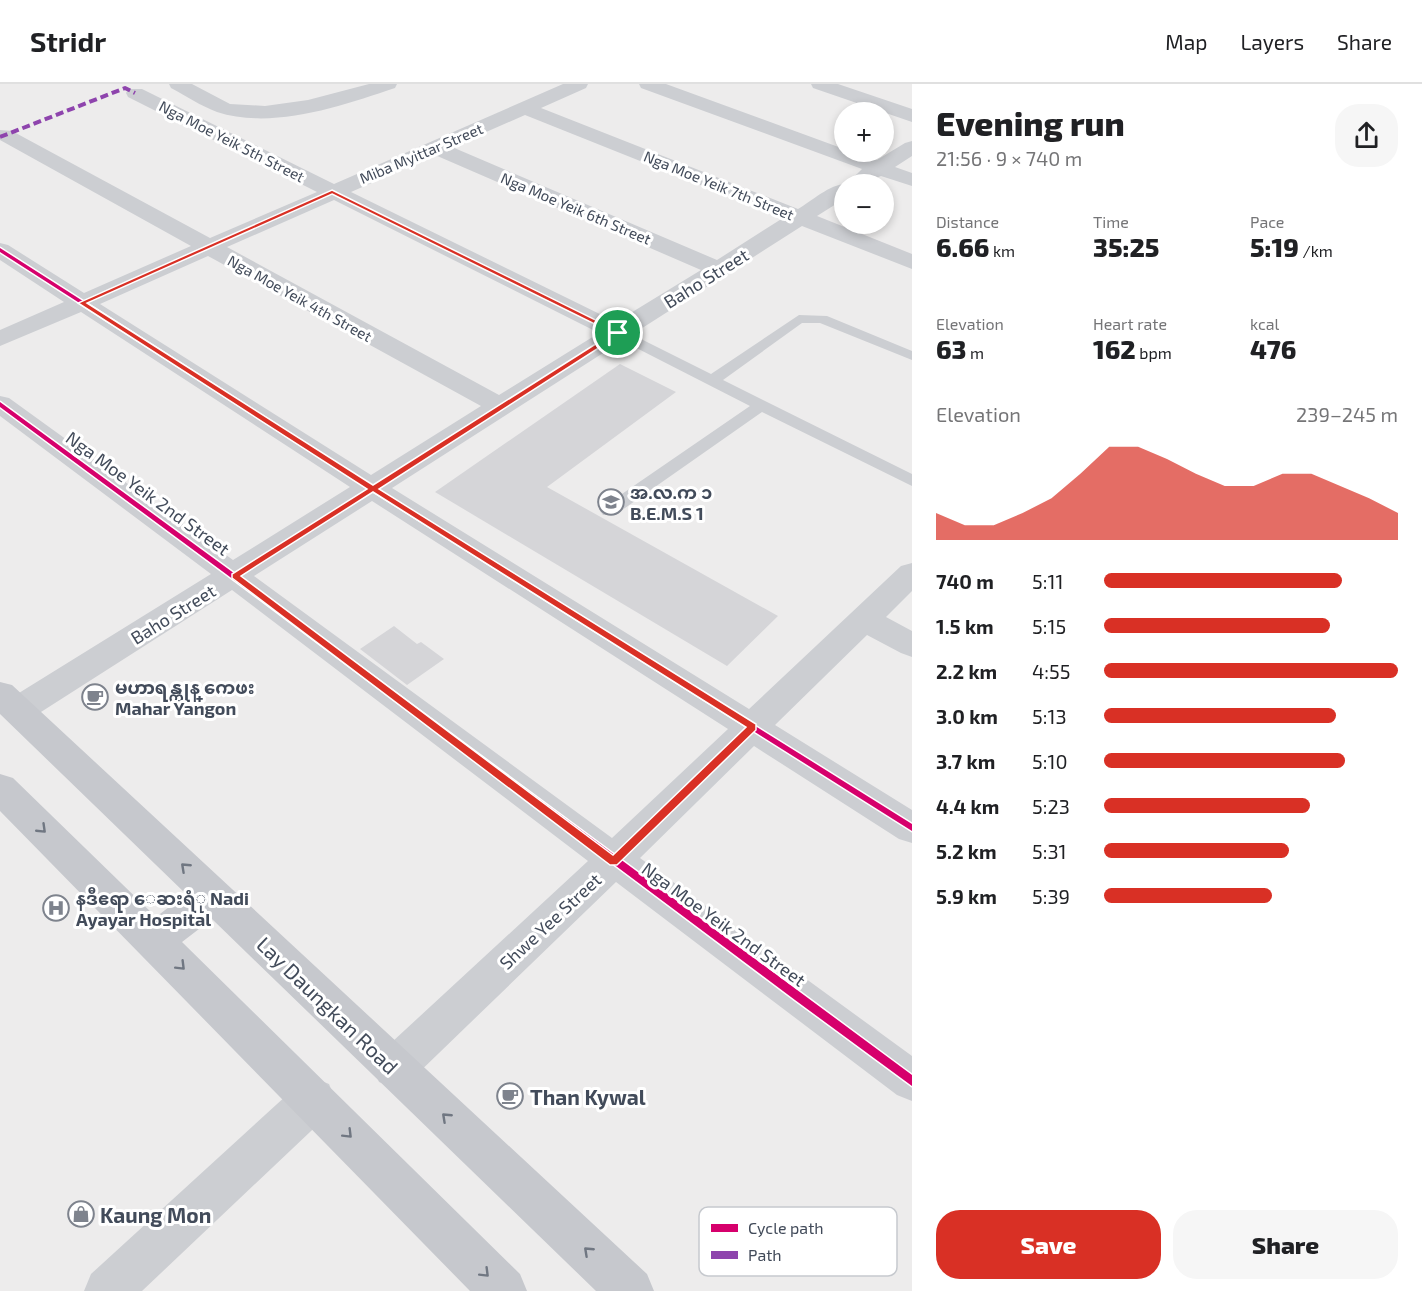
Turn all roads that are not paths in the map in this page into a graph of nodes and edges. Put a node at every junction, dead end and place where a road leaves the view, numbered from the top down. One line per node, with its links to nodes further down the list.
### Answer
1 (178, 84): 2 (street)
2 (388, 84)
3 (579, 84): 7 (street, Miba Myittar Street)
4 (648, 84): 12 (street)
5 (820, 84): 8 (street)
6 (135, 93): 15 (street, Nga Moe Yeik 5th Street)
7 (525, 108): 10 (street, Miba Myittar Street); 17 (street, Nga Moe Yeik 7th Street)
8 (912, 116)
9 (5, 135): 18 (street, Nga Moe Yeik 4th Street)
10 (434, 147): 15 (street, Miba Myittar Street); 21 (street, Nga Moe Yeik 6th Street)
11 (912, 147): 12 (street)
12 (878, 168): 13 (street); 14 (street)
13 (869, 174)
14 (912, 180)
15 (332, 192): 18 (street, Miba Myittar Street); 23 (street, Nga Moe Yeik 5th Street)
16 (834, 196): 17 (street, Baho Street)
17 (801, 217): 20 (street, Nga Moe Yeik 7th Street); 21 (street, Baho Street)
18 (208, 247): 22 (street, Miba Myittar Street); 29 (street, Nga Moe Yeik 4th Street)
19 (0, 250): 22 (street)
20 (912, 262)
21 (718, 270): 23 (street, Baho Street)
22 (82, 303): 24 (street, Miba Myittar Street); 31 (street)
23 (618, 333): 26 (lane); 29 (street, Baho Street)
24 (0, 339)
25 (912, 356): 26 (lane)
26 (712, 380): 28 (lane)
27 (0, 404): 34 (street, Nga Moe Yeik 2nd Street)
28 (760, 406): 30 (lane); 32 (lane)
29 (501, 407): 31 (street, Baho Street)
30 (912, 481)
31 (373, 489): 34 (street, Baho Street); 38 (street)
32 (609, 511)
33 (912, 573): 35 (street, Shwe Yee Street)
34 (235, 576): 37 (street, Baho Street); 41 (street, Nga Moe Yeik 2nd Street)
35 (864, 619): 36 (street); 38 (street, Shwe Yee Street)
36 (912, 645)
37 (6, 708): 42 (main road, Lay Daungkan Road, one-way to 37)
38 (753, 727): 40 (street); 41 (street, Shwe Yee Street)
39 (0, 788): 43 (main road, one-way to 43)
40 (912, 828)
41 (614, 861): 44 (street, Shwe Yee Street); 45 (street, Nga Moe Yeik 2nd Street)
42 (214, 895): 43 (main road); 44 (main road, Lay Daungkan Road)
43 (155, 941): 46 (main road, one-way to 46)
44 (394, 1068): 49 (main road, Lay Daungkan Road, one-way to 44)
45 (912, 1081)
46 (314, 1099): 47 (street); 48 (main road, one-way to 48)
47 (108, 1291)
48 (503, 1291)
49 (630, 1291)

